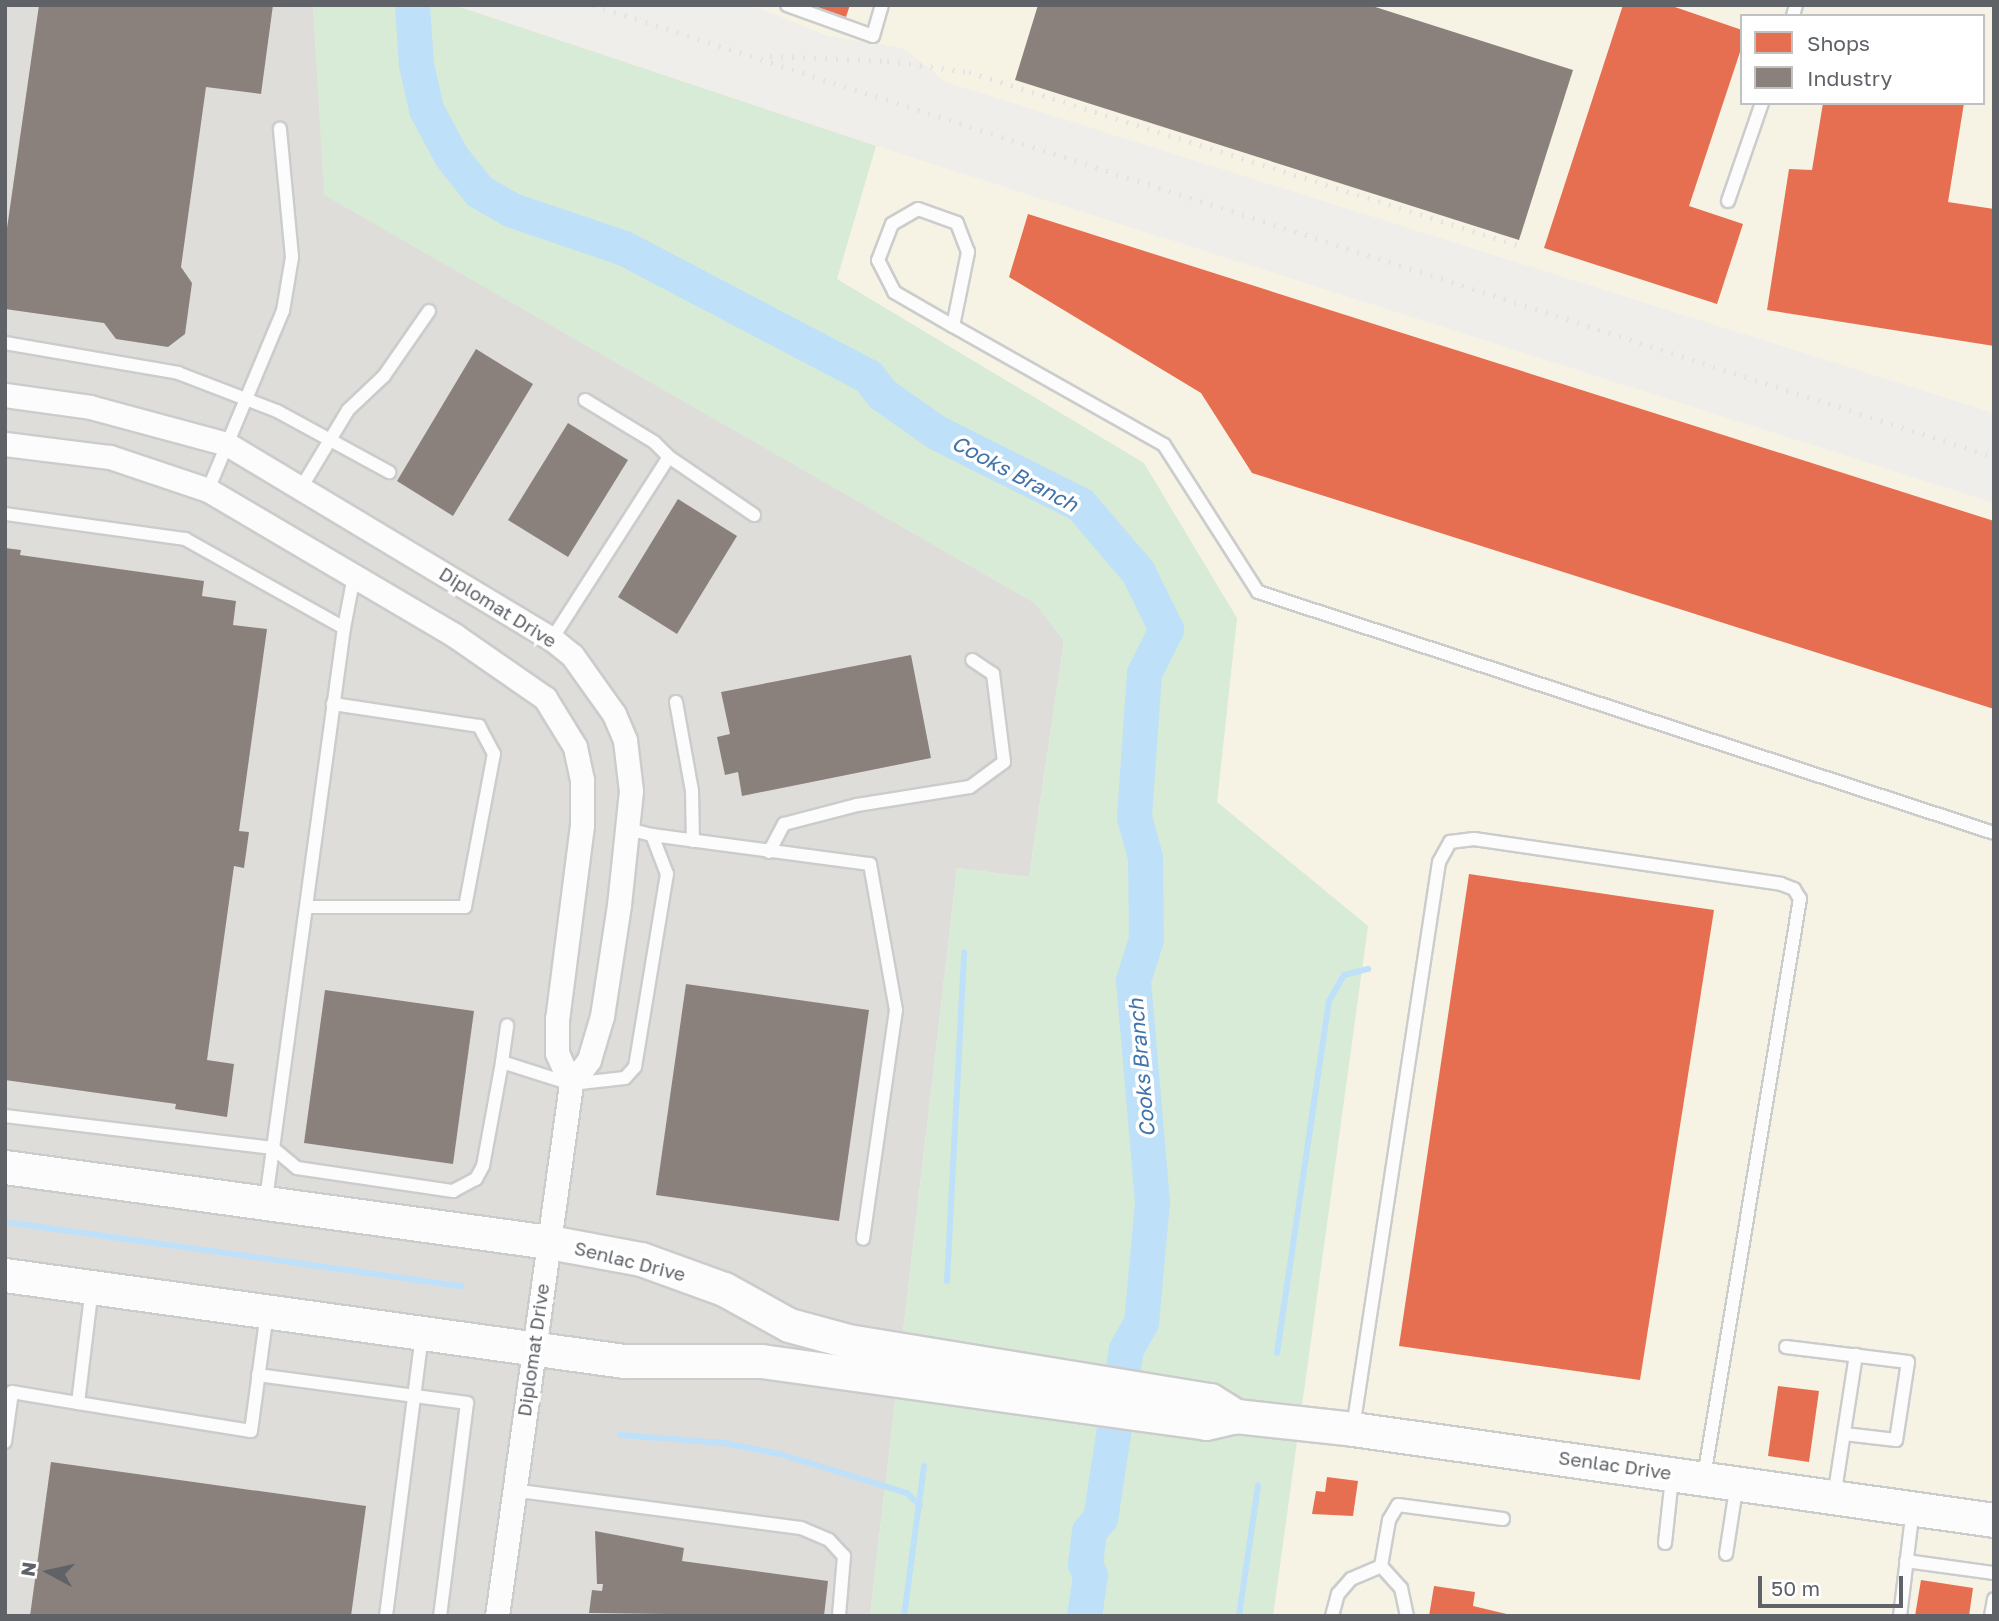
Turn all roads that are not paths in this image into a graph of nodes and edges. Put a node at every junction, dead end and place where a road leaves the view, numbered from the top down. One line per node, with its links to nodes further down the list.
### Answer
1 (787, 5): 2 (lane)
2 (882, 5)
3 (1761, 105): 5 (lane)
4 (280, 129): 10 (lane)
5 (1728, 201)
6 (429, 311): 12 (lane)
7 (953, 326): 7 (lane); 28 (lane)
8 (5, 343): 10 (lane)
9 (5, 395): 14 (street, Diplomat Drive)
10 (246, 400): 12 (lane); 14 (lane)
11 (585, 400): 15 (lane)
12 (331, 438): 16 (lane); 17 (lane)
13 (5, 444): 18 (street, Diplomat Drive)
14 (227, 444): 17 (street, Diplomat Drive); 18 (lane)
15 (669, 457): 20 (lane); 23 (lane)
16 (389, 472)
17 (301, 488): 23 (street, Diplomat Drive)
18 (208, 490): 21 (street, Diplomat Drive)
19 (5, 514): 22 (lane)
20 (754, 515)
21 (354, 576): 22 (lane); 35 (street, Diplomat Drive)
22 (344, 628): 26 (lane)
23 (552, 639): 27 (street, Diplomat Drive)
24 (972, 660): 31 (lane)
25 (676, 702): 30 (lane)
26 (333, 704): 32 (lane); 32 (lane)
27 (628, 829): 29 (lane); 35 (street, Diplomat Drive)
28 (1994, 833)
29 (652, 835): 30 (lane); 35 (lane)
30 (693, 841): 31 (lane)
31 (769, 852): 40 (lane)
32 (306, 906): 37 (lane)
33 (506, 1025): 34 (lane)
34 (502, 1062): 35 (lane); 37 (lane)
35 (570, 1084): 41 (street, Diplomat Drive)
36 (5, 1116): 37 (lane)
37 (273, 1148): 39 (lane)
38 (5, 1167): 39 (street, Senlac Drive)
39 (266, 1203): 41 (street, Senlac Drive)
40 (863, 1239)
41 (549, 1241): 46 (street, Diplomat Drive); 50 (street, Senlac Drive)
42 (5, 1275): 43 (street, Senlac Drive)
43 (92, 1288): 44 (street, Senlac Drive); 52 (lane)
44 (267, 1312): 45 (street, Senlac Drive); 49 (lane)
45 (422, 1333): 46 (street, Senlac Drive); 51 (lane)
46 (534, 1347): 50 (street, Senlac Drive); 58 (street, Diplomat Drive)
47 (1786, 1347): 48 (lane)
48 (1856, 1355): 54 (lane); 54 (lane)
49 (258, 1376): 51 (lane); 52 (lane)
50 (1019, 1382): 53 (street, Senlac Drive)
51 (417, 1394): 69 (lane); 70 (lane)
52 (78, 1403): 55 (lane)
53 (1353, 1429): 56 (street, Senlac Drive); 56 (lane)
54 (1844, 1434): 59 (lane)
55 (5, 1442)
56 (1688, 1476): 57 (street, Senlac Drive); 63 (lane)
57 (1737, 1483): 59 (street, Senlac Drive); 64 (lane)
58 (512, 1490): 71 (street, Diplomat Drive); 72 (lane)
59 (1834, 1497): 60 (street, Senlac Drive)
60 (1913, 1508): 62 (street, Senlac Drive); 65 (lane)
61 (1503, 1519): 66 (lane)
62 (1994, 1520)
63 (1665, 1543)
64 (1727, 1554)
65 (1906, 1561): 67 (lane); 75 (lane)
66 (1381, 1566): 73 (lane); 74 (lane)
67 (1994, 1573)
68 (1994, 1599): 76 (lane)
69 (386, 1616)
70 (440, 1616)
71 (497, 1616)
72 (839, 1616)
73 (1332, 1616)
74 (1407, 1616)
75 (1900, 1616)
76 (1991, 1616)

